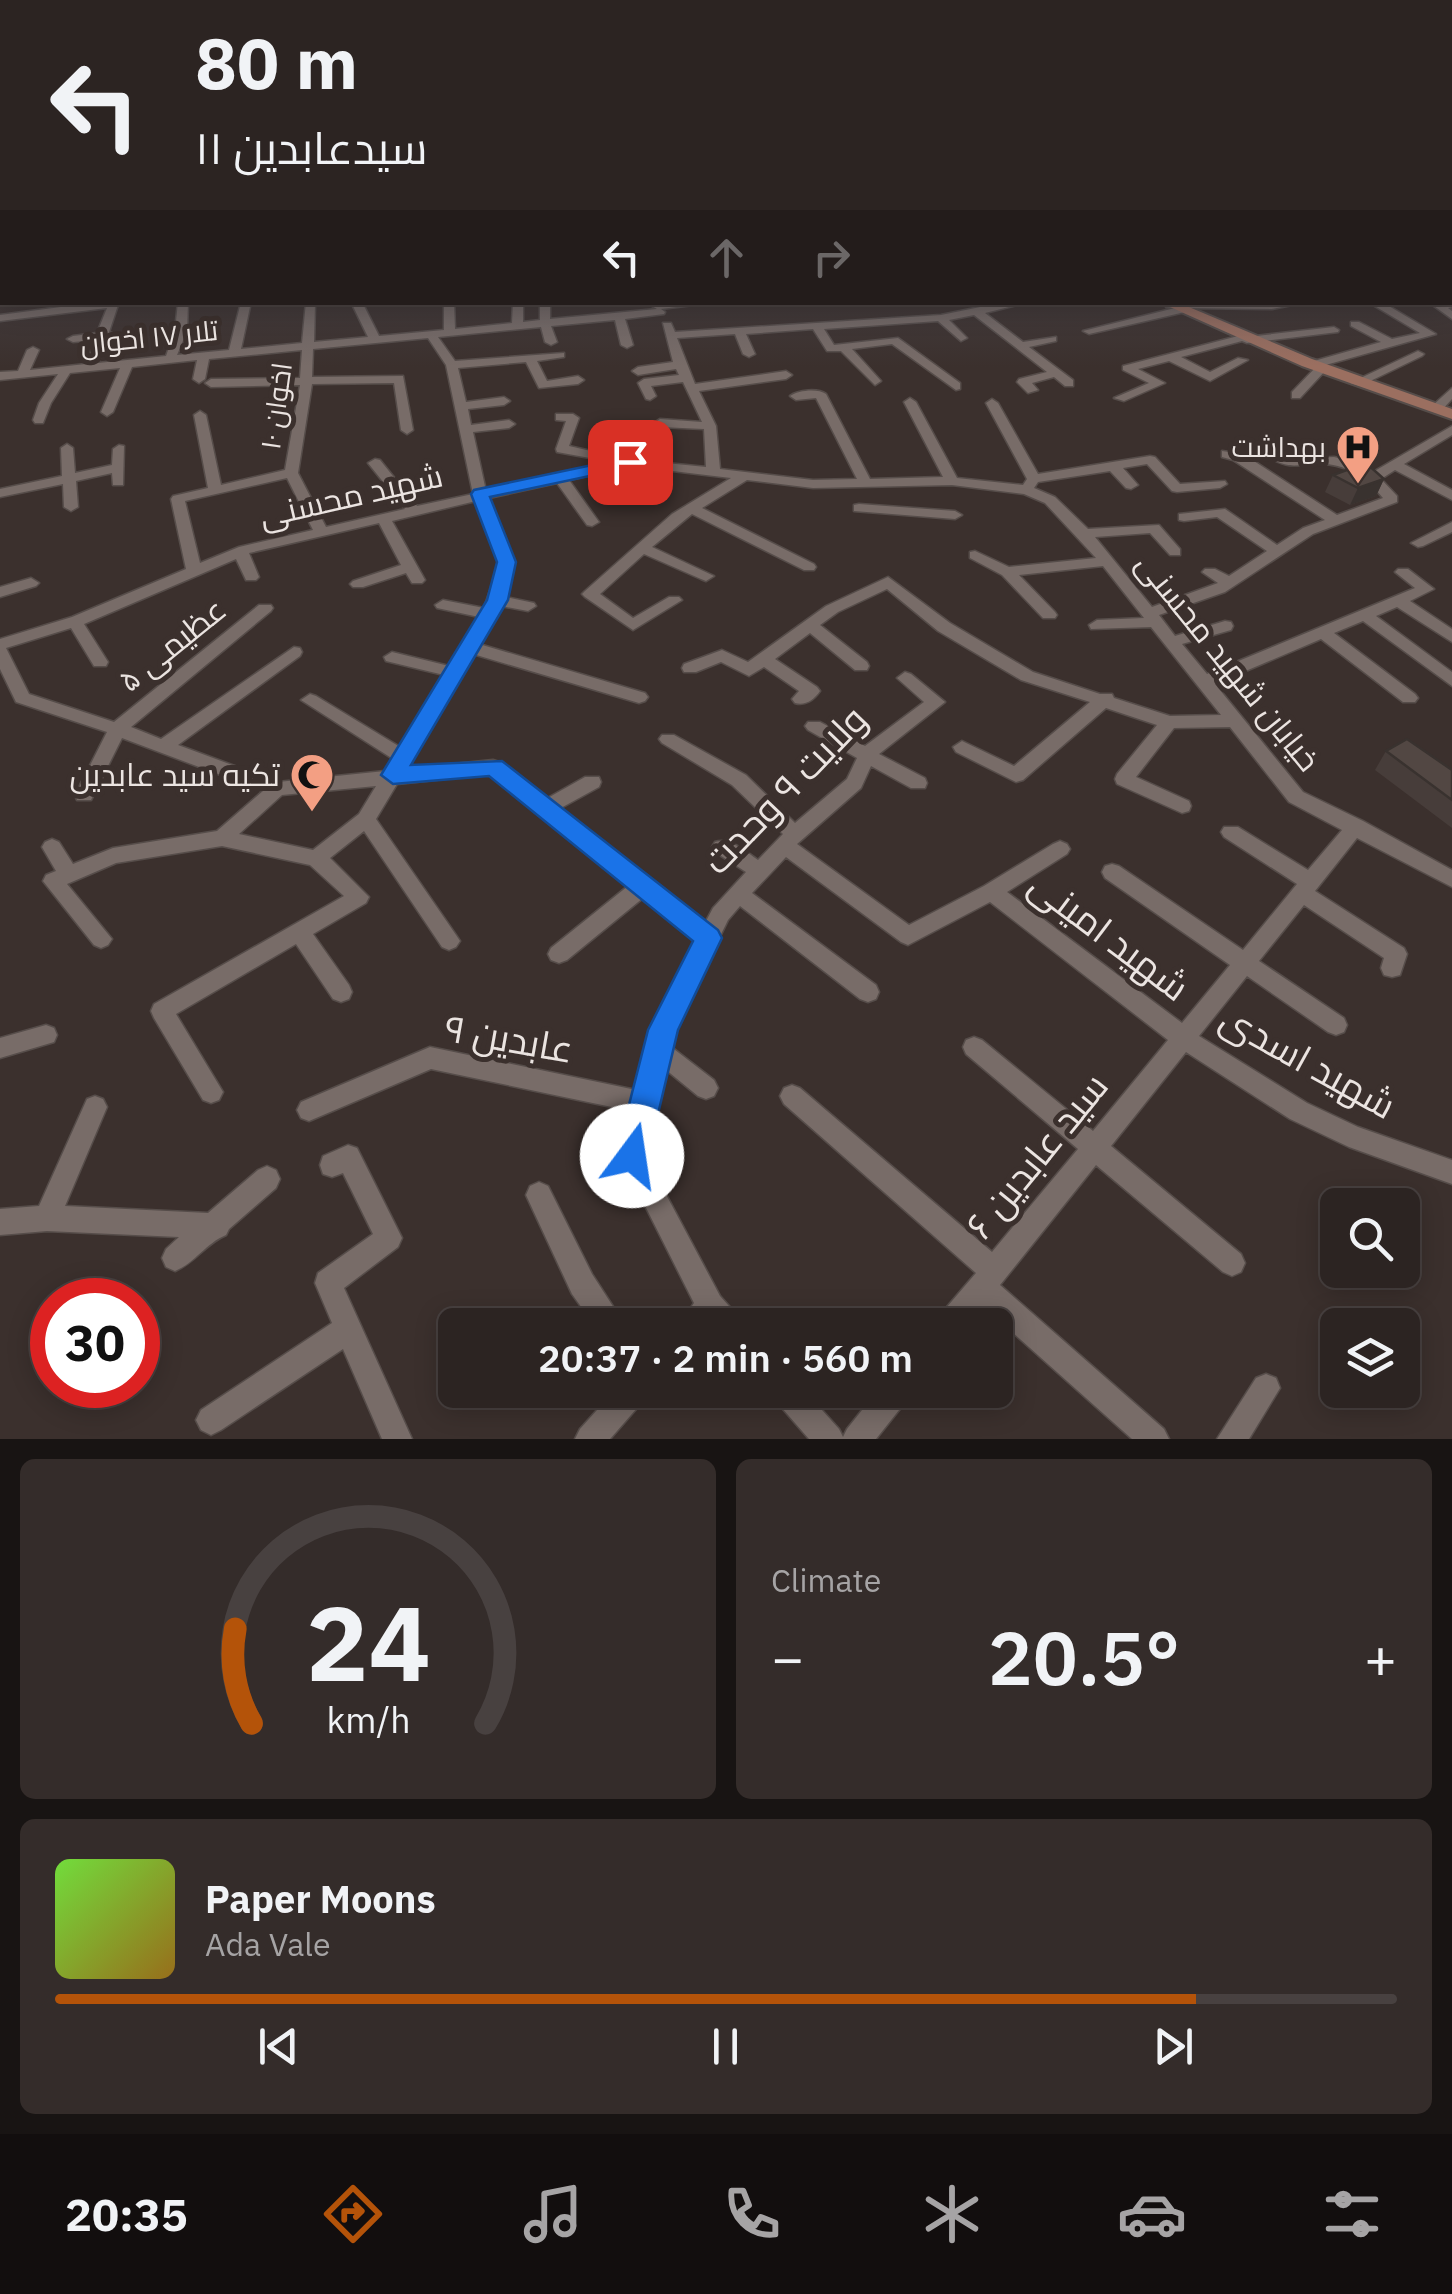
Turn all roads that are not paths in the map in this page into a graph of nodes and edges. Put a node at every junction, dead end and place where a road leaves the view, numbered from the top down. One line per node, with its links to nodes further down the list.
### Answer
1 (83, 305): 16 (street)
2 (114, 305): 30 (street)
3 (183, 305): 51 (street)
4 (245, 305): 44 (street)
5 (310, 305): 40 (street, اخوان ۱۰)
6 (358, 305): 36 (street)
7 (449, 305): 27 (street)
8 (518, 305): 23 (street)
9 (545, 305): 21 (street)
10 (1010, 305): 17 (street)
11 (1251, 305): 12 (street)
12 (1284, 305)
13 (1379, 305): 38 (street)
14 (1172, 306): 25 (street); 35 (main road)
15 (658, 307): 18 (street, تلار ۱۷ اخوان); 31 (street)
16 (37, 308): 19 (street)
17 (977, 312): 20 (street); 41 (street)
18 (618, 316): 21 (street, تلار ۱۷ اخوان); 39 (street)
19 (0, 318)
20 (941, 318): 24 (street); 33 (street)
21 (545, 323): 23 (street, تلار ۱۷ اخوان); 37 (street)
22 (1355, 324): 38 (street)
23 (517, 326): 27 (street, تلار ۱۷ اخوان)
24 (818, 328): 28 (street); 42 (street)
25 (1089, 330)
26 (1334, 330): 35 (street)
27 (450, 332): 29 (street, تلار ۱۷ اخوان)
28 (740, 332): 31 (street); 45 (street)
29 (431, 334): 36 (street, تلار ۱۷ اخوان); 54 (street)
30 (107, 335): 32 (street); 56 (street)
31 (672, 336): 55 (street)
32 (73, 338)
33 (961, 338)
34 (1052, 339): 41 (street)
35 (1244, 339): 49 (street); 57 (main road)
36 (375, 340): 40 (street, تلار ۱۷ اخوان)
37 (551, 342)
38 (1391, 343): 57 (street)
39 (627, 345)
40 (310, 346): 44 (street, تلار ۱۷ اخوان); 66 (street, اخوان ۱۰)
41 (1018, 346): 60 (street)
42 (844, 348): 65 (street); 70 (street)
43 (32, 350): 61 (street)
44 (234, 354): 48 (street, تلار ۱۷ اخوان)
45 (749, 354)
46 (1418, 354): 69 (street)
47 (560, 355): 50 (street)
48 (204, 356): 51 (street, تلار ۱۷ اخوان); 66 (street)
49 (1171, 356): 52 (street); 76 (street)
50 (530, 358): 54 (street); 64 (street)
51 (170, 360): 53 (street, تلار ۱۷ اخوان)
52 (1242, 360)
53 (128, 364): 56 (street, تلار ۱۷ اخوان); 81 (street)
54 (452, 365): 80 (street)
55 (680, 365): 59 (street); 67 (street)
56 (92, 367): 58 (street, تلار ۱۷ اخوان)
57 (1316, 367): 69 (main road); 73 (street)
58 (66, 370): 61 (street, تلار ۱۷ اخوان); 85 (street)
59 (638, 371)
60 (1056, 373): 68 (street); 71 (street)
61 (22, 374): 63 (street, تلار ۱۷ اخوان)
62 (786, 374): 67 (street)
63 (0, 376)
64 (578, 380)
65 (876, 381)
66 (306, 382): 90 (street); 101 (street, اخوان ۱۰)
67 (691, 383): 74 (street); 88 (street)
68 (1069, 383)
69 (1356, 383): 82 (main road)
70 (956, 386)
71 (1032, 390)
72 (1452, 392): 82 (street)
73 (1296, 395)
74 (650, 396)
75 (796, 396): 107 (street)
76 (1120, 398)
77 (504, 401): 80 (street)
78 (910, 402): 106 (street)
79 (992, 402): 109 (street)
80 (461, 406): 89 (street)
81 (107, 412)
82 (1444, 412)
83 (200, 414): 111 (street)
84 (560, 418): 96 (street)
85 (40, 420)
86 (660, 423): 88 (street)
87 (509, 424): 89 (street)
88 (710, 426): 100 (street)
89 (466, 429): 113 (street)
90 (407, 430)
91 (1452, 430): 99 (street)
92 (67, 448): 103 (street)
93 (119, 449): 103 (street)
94 (1228, 454): 121 (street)
95 (1278, 458): 104 (street)
96 (630, 462): 100 (street, شهید محسنی); 105 (street, شهید محسنی)
97 (376, 464): 117 (street)
98 (1112, 466): 108 (street); 109 (street); 110 (street)
99 (1397, 466): 104 (street); 114 (street)
100 (713, 469): 102 (street, شهید محسنی)
101 (291, 472): 111 (street); 124 (street)
102 (747, 474): 107 (street, شهید محسنی); 116 (street)
103 (71, 477): 112 (street); 115 (street)
104 (1374, 477): 121 (street)
105 (560, 478): 113 (street, شهید محسنی); 122 (street)
106 (952, 481): 107 (street, شهید محسنی); 109 (street, شهید محسنی)
107 (861, 482): 118 (street)
108 (1220, 484)
109 (1031, 485): 125 (street, خیابان شهید محسنی)
110 (1131, 485)
111 (215, 491): 134 (street)
112 (0, 493)
113 (480, 494): 117 (street, شهید محسنی); 148 (street)
114 (1452, 496)
115 (71, 507)
116 (691, 508): 127 (street); 133 (street)
117 (413, 510): 119 (street, شهید محسنی)
118 (956, 515)
119 (383, 517): 124 (street, شهید محسنی); 141 (street)
120 (1184, 517): 128 (street)
121 (1336, 520): 128 (street)
122 (592, 522)
123 (1452, 526): 126 (street)
124 (320, 530): 129 (street, شهید محسنی)
125 (1085, 534): 130 (street); 132 (street, خیابان شهید محسنی)
126 (1418, 543)
127 (642, 548): 138 (street); 144 (street)
128 (1278, 551): 142 (street)
129 (240, 552): 134 (street, شهید محسنی); 139 (street)
130 (1176, 552)
131 (975, 555): 135 (street)
132 (1107, 562): 135 (street); 152 (street, خیابان شهید محسنی)
133 (809, 567)
134 (194, 570): 153 (street, شهید محسنی)
135 (1007, 572): 151 (street)
136 (1210, 572): 142 (street)
137 (1403, 572): 145 (street)
138 (706, 576)
139 (251, 577)
140 (31, 583): 143 (street)
141 (358, 584)
142 (1225, 586): 152 (street)
143 (0, 592)
144 (674, 600)
145 (1398, 600): 150 (street); 158 (street)
146 (443, 606): 148 (street)
147 (528, 606): 148 (street)
148 (494, 607): 160 (street)
149 (265, 608): 180 (street, عظیمی ۵)
150 (1364, 615): 157 (street); 170 (street)
151 (1049, 616)
152 (1152, 618): 155 (street); 159 (street, خیابان شهید محسنی)
153 (75, 622): 162 (street, شهید محسنی); 164 (street)
154 (810, 625): 165 (street); 166 (street); 174 (street)
155 (1096, 625)
156 (1225, 626): 159 (street)
157 (1322, 632): 171 (street); 175 (street)
158 (1452, 637)
159 (1172, 642): 171 (street, خیابان شهید محسنی)
160 (469, 647): 168 (street); 172 (street)
161 (294, 652): 182 (street)
162 (2, 658): 180 (street)
163 (392, 658): 168 (street)
164 (100, 662)
165 (756, 665): 167 (street); 173 (street)
166 (861, 666)
167 (690, 668)
168 (453, 672): 185 (street)
169 (905, 678): 184 (street, ولایت ۹ وحدت)
170 (1452, 680)
171 (1204, 682): 177 (street, خیابان شهید محسنی)
172 (624, 697)
173 (801, 698)
174 (1106, 698): 178 (street); 183 (street)
175 (1409, 698)
176 (310, 700): 185 (street)
177 (1235, 721): 178 (street); 193 (street, خیابان شهید محسنی)
178 (1169, 722): 190 (street)
179 (814, 726): 184 (street)
180 (117, 728): 182 (street); 189 (street)
181 (668, 739): 196 (street)
182 (164, 746): 188 (street)
183 (962, 747)
184 (868, 753): 187 (street); 196 (street, ولایت ۹ وحدت)
185 (398, 766): 188 (street); 191 (street); 192 (street)
186 (592, 782): 191 (street)
187 (918, 783)
188 (277, 789): 195 (street)
189 (84, 795)
190 (1182, 806)
191 (545, 808): 205 (street)
192 (366, 819): 200 (street); 212 (street)
193 (1356, 826): 203 (street, خیابان شهید محسنی); 206 (street, سید عابدین ۶)
194 (1232, 832): 206 (street)
195 (222, 838): 200 (street); 204 (street)
196 (789, 839): 201 (street, ولایت ۹ وحدت); 207 (street)
197 (52, 847): 204 (street)
198 (722, 847): 201 (street)
199 (1060, 849): 207 (street)
200 (316, 858): 209 (street)
201 (760, 871): 208 (street, ولایت ۹ وحدت)
202 (1112, 872): 214 (street)
203 (1452, 879)
204 (53, 880): 211 (street)
205 (643, 886): 210 (street); 213 (street)
206 (1306, 888): 214 (street, سید عابدین ۶); 215 (street)
207 (991, 892): 220 (street, شهید امینی)
208 (739, 894): 210 (street, ولایت ۹ وحدت); 217 (street)
209 (299, 932): 216 (street); 225 (street)
210 (708, 938): 223 (street, ولایت ۹ وحدت)
211 (101, 939)
212 (449, 940)
213 (559, 954)
214 (1247, 962): 218 (street); 220 (street, سید عابدین ۶)
215 (1392, 968)
216 (341, 992)
217 (868, 992)
218 (1336, 1024)
219 (46, 1035): 221 (street)
220 (1185, 1037): 230 (street, سید عابدین ۶); 232 (street, شهید اسدی)
221 (0, 1048)
222 (974, 1048): 230 (street)
223 (658, 1050): 224 (street); 227 (street, ولایت ۹ وحدت)
224 (706, 1088)
225 (212, 1092)
226 (792, 1096): 240 (street)
227 (645, 1104): 229 (street, عابدین ۹); 242 (street, ولایت ۹ وحدت)
228 (95, 1107): 235 (street)
229 (309, 1110)
230 (1096, 1150): 239 (street); 240 (street, سید عابدین ۶)
231 (332, 1165): 244 (street)
232 (1452, 1172)
233 (267, 1178): 237 (street)
234 (539, 1195): 241 (street)
235 (48, 1218): 236 (street); 237 (street)
236 (0, 1222)
237 (217, 1226): 238 (street)
238 (175, 1258)
239 (1232, 1263)
240 (988, 1279): 243 (street, سید عابدین ۶); 254 (street)
241 (598, 1308)
242 (705, 1308)
243 (964, 1308)
244 (348, 1329): 249 (street); 250 (street)
245 (1266, 1388): 255 (street)
246 (618, 1408): 251 (street)
247 (801, 1408): 252 (street)
248 (882, 1408): 253 (street)
249 (211, 1420)
250 (398, 1439)
251 (590, 1439)
252 (828, 1439)
253 (857, 1439)
254 (1154, 1439)
255 (1232, 1439)

